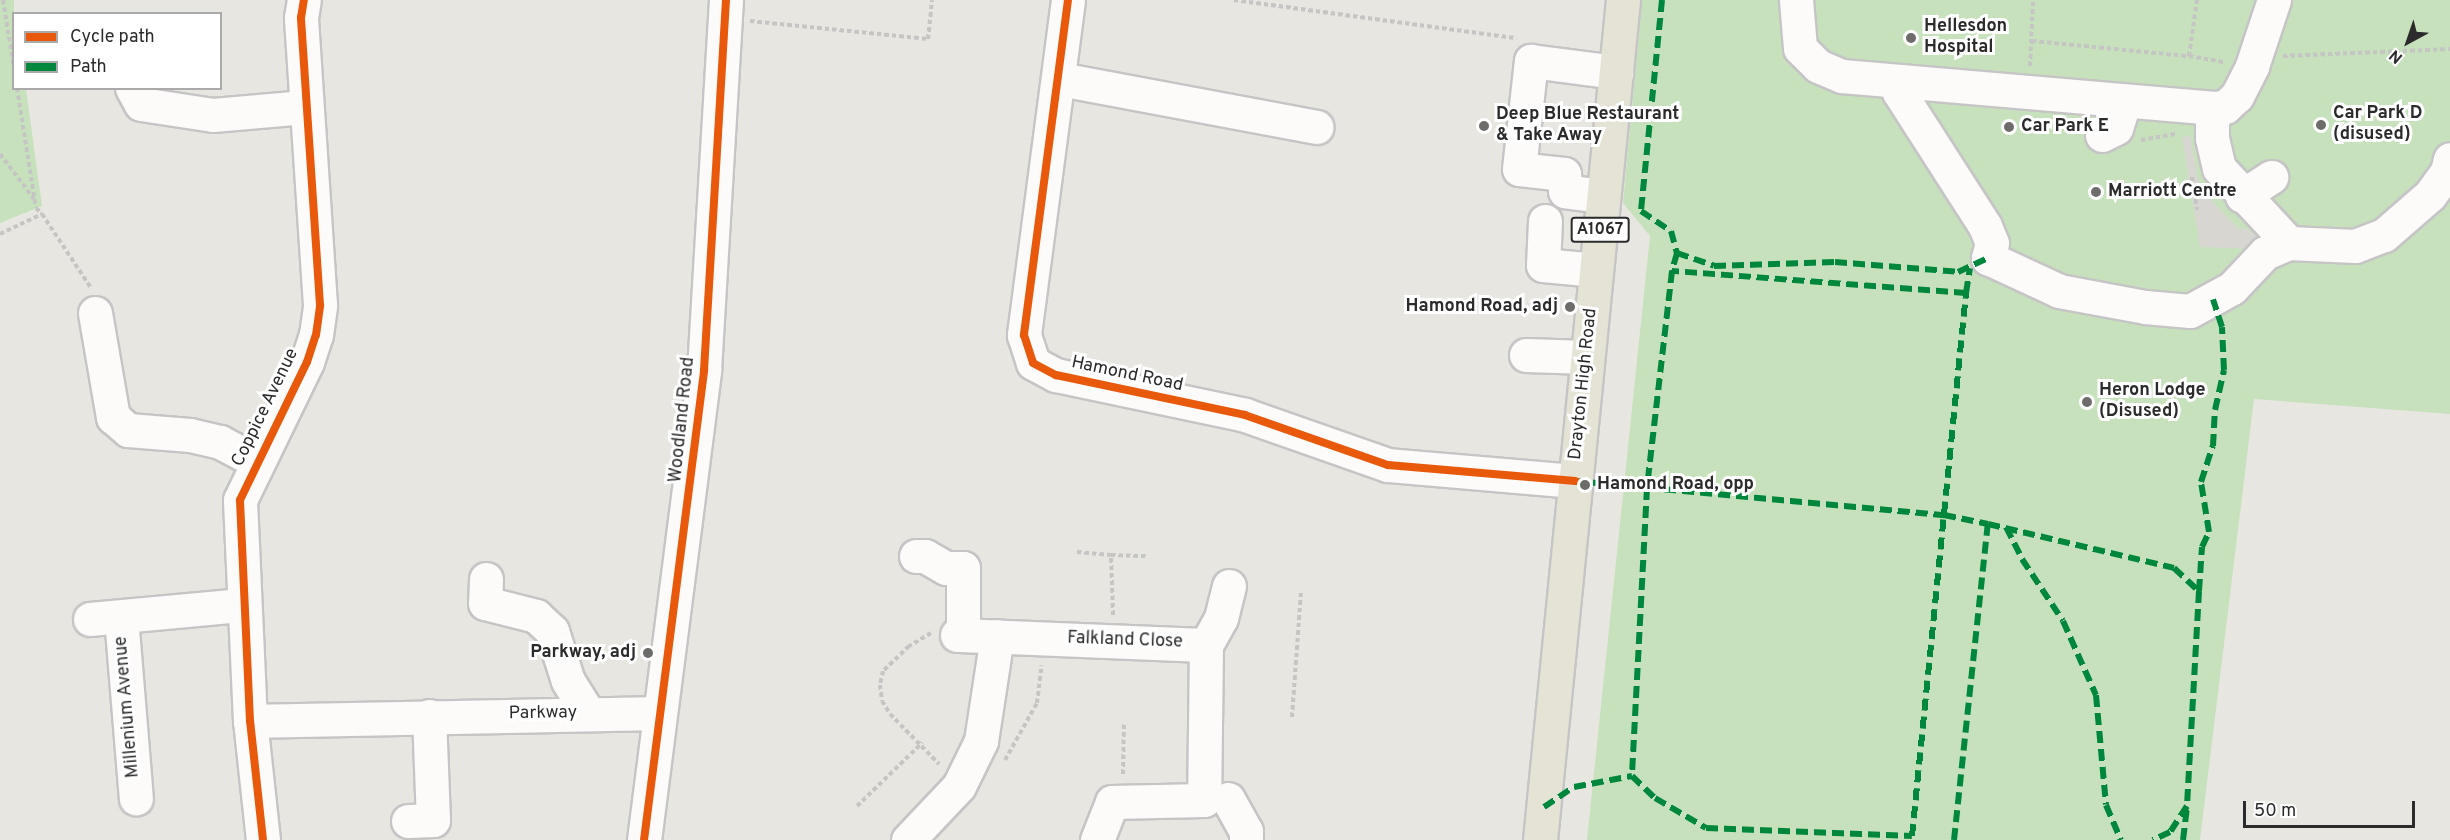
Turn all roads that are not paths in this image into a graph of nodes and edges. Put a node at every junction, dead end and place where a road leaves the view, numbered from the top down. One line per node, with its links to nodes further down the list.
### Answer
1 (304, 0): 12 (street, Coppice Avenue)
2 (1068, 0): 8 (street, Hamond Road)
3 (1623, 0): 7 (main road, Drayton High Road / A1067)
4 (1796, 0): 9 (street)
5 (2274, 0): 13 (street)
6 (725, 9): 34 (street, Woodland Road)
7 (1616, 72): 18 (main road, Drayton High Road / A1067); 18 (street)
8 (1060, 79): 14 (street); 27 (street, Hamond Road)
9 (1900, 81): 10 (street); 21 (street)
10 (2125, 101): 13 (street); 15 (street)
11 (135, 103): 12 (street)
12 (305, 107): 26 (street, Coppice Avenue)
13 (2212, 108): 19 (street)
14 (1317, 127)
15 (2102, 135)
16 (2450, 159): 21 (street)
17 (2271, 177): 19 (street)
18 (1603, 196): 22 (main road, Drayton High Road / A1067)
19 (2242, 196): 21 (street)
20 (1545, 222): 22 (street)
21 (2289, 243)
22 (1596, 270): 25 (main road, Drayton High Road / A1067)
23 (95, 313): 26 (street)
24 (1526, 355): 25 (street)
25 (1587, 357): 27 (main road, Drayton High Road / A1067)
26 (256, 460): 31 (street, Coppice Avenue)
27 (1575, 481): 46 (main road, Drayton High Road / A1067)
28 (916, 556): 32 (street, Falkland Close)
29 (486, 579): 35 (street)
30 (1229, 586): 33 (street)
31 (242, 604): 37 (street, Coppice Avenue); 38 (street, Millenium Avenue)
32 (998, 636): 33 (street, Falkland Close); 43 (street)
33 (1206, 645): 39 (street, Falkland Close)
34 (658, 713): 35 (street, Parkway); 42 (street, Woodland Road)
35 (589, 714): 36 (street, Parkway)
36 (429, 716): 37 (street, Parkway); 40 (street)
37 (250, 721): 41 (street, Coppice Avenue)
38 (136, 798)
39 (1226, 799): 44 (street); 45 (street)
40 (434, 820)
41 (263, 840)
42 (644, 840)
43 (908, 840)
44 (1097, 840)
45 (1246, 840)
46 (1540, 840)

